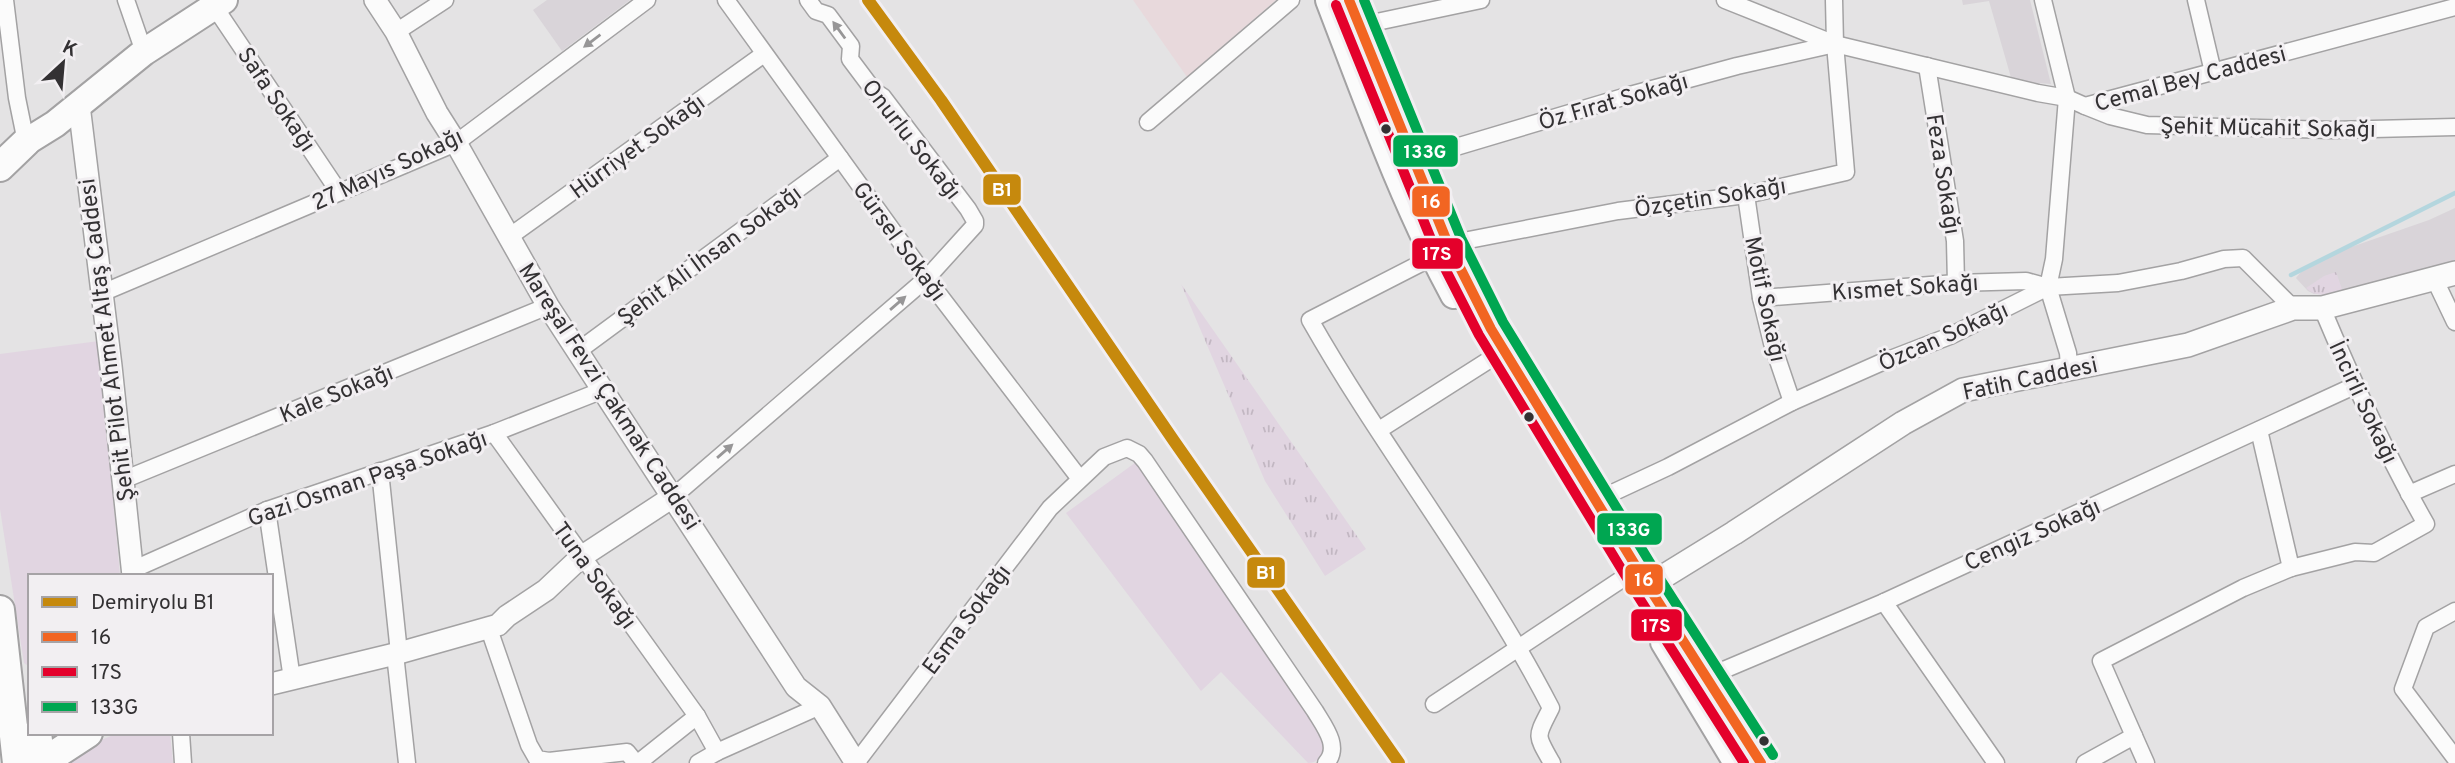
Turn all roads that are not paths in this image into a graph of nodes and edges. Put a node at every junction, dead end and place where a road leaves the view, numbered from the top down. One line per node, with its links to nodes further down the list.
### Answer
1 (5, 0): 30 (street)
2 (126, 0): 21 (street)
3 (445, 0): 19 (street)
4 (647, 0): 31 (street, 27 Mayıs Sokağı, one-way to 31)
5 (726, 0): 22 (street, Gürsel Sokağı)
6 (808, 0): 41 (street, Onurlu Sokağı, one-way to 6)
7 (1291, 0): 28 (street)
8 (1329, 0): 18 (main road)
9 (1349, 0): 18 (main road)
10 (1481, 0): 18 (street)
11 (1725, 0): 20 (street, Cemal Bey Caddesi)
12 (1834, 0): 20 (street)
13 (2043, 0): 25 (street)
14 (2196, 0): 24 (street)
15 (219, 3): 21 (main road); 36 (street, Safa Sokağı)
16 (381, 4): 19 (street, Mareşal Fevzi Çakmak Caddesi)
17 (2455, 7): 24 (street, Cemal Bey Caddesi)
18 (1350, 28): 34 (main road)
19 (396, 32): 31 (street, Mareşal Fevzi Çakmak Caddesi)
20 (1835, 44): 23 (street, Cemal Bey Caddesi); 34 (street, Öz Fırat Sokağı); 37 (street, Özçetin Sokağı)
21 (144, 52): 26 (main road)
22 (764, 54): 32 (street, Gürsel Sokağı); 38 (street, Hürriyet Sokağı)
23 (1927, 66): 25 (street, Cemal Bey Caddesi); 43 (street, Feza Sokağı)
24 (2213, 72): 27 (street, Cemal Bey Caddesi)
25 (2067, 98): 27 (street, Cemal Bey Caddesi); 44 (street)
26 (79, 105): 30 (main road); 45 (street, Şehit Pilot Ahmet Altaş Caddesi)
27 (2085, 106): 29 (street, Şehit Mücahit Sokağı)
28 (1148, 122)
29 (2455, 127)
30 (9, 143): 33 (highway); 35 (highway)
31 (456, 143): 36 (street, 27 Mayıs Sokağı); 38 (street, Mareşal Fevzi Çakmak Caddesi)
32 (840, 158): 41 (street, Gürsel Sokağı); 52 (street, Şehit Ali İhsan Sokağı)
33 (0, 159)
34 (1404, 163): 39 (main road)
35 (0, 167)
36 (339, 192): 45 (street, 27 Mayıs Sokağı)
37 (1746, 195): 39 (street, Özçetin Sokağı); 46 (street, Motif Sokağı)
38 (509, 237): 47 (street, Mareşal Fevzi Çakmak Caddesi)
39 (1441, 251): 53 (main road); 58 (street, Özçetin Sokağı); 67 (main road)
40 (2444, 275): 50 (main road, Fatih Caddesi); 51 (street)
41 (927, 278): 63 (street, Gürsel Sokağı); 66 (street, one-way to 41)
42 (1997, 282): 43 (street, Kısmet Sokağı); 44 (street, Kısmet Sokağı); 49 (street)
43 (1956, 283): 46 (street, Kısmet Sokağı)
44 (2048, 287): 48 (street, Özcan Sokağı); 49 (street, Özcan Sokağı); 54 (street)
45 (102, 293): 64 (street, Şehit Pilot Ahmet Altaş Caddesi)
46 (1761, 298): 57 (street, Motif Sokağı)
47 (548, 306): 52 (street, Mareşal Fevzi Çakmak Caddesi); 64 (street, Kale Sokağı)
48 (2293, 308): 50 (main road, Fatih Caddesi); 54 (main road, Fatih Caddesi)
49 (2004, 309): 57 (street, Özcan Sokağı)
50 (2322, 309): 55 (street, İncirli Sokağı)
51 (2455, 322)
52 (578, 351): 56 (street, Mareşal Fevzi Çakmak Caddesi)
53 (1489, 360): 58 (street); 72 (main road)
54 (2069, 367): 72 (main road, Fatih Caddesi)
55 (2354, 386): 59 (street, Cengiz Sokağı); 65 (street, İncirli Sokağı)
56 (603, 390): 60 (street, Gazi Osman Paşa Sokağı); 66 (street, Mareşal Fevzi Çakmak Caddesi)
57 (1792, 402): 67 (street, Özcan Sokağı)
58 (1379, 430): 78 (street)
59 (2259, 430): 70 (street); 73 (street, Cengiz Sokağı)
60 (494, 433): 61 (street, Gazi Osman Paşa Sokağı); 69 (street, Tuna Sokağı)
61 (380, 471): 68 (street, Gazi Osman Paşa Sokağı); 79 (street)
62 (2455, 474): 65 (street)
63 (1080, 479): 100 (street, Esma Sokağı); 101 (street, Esma Sokağı)
64 (123, 480): 71 (street, Şehit Pilot Ahmet Altaş Caddesi)
65 (2409, 494): 70 (street, İncirli Sokağı)
66 (674, 496): 69 (street); 85 (street, Mareşal Fevzi Çakmak Caddesi)
67 (1595, 500): 72 (main road)
68 (267, 510): 71 (street, Gazi Osman Paşa Sokağı); 81 (street)
69 (582, 557): 76 (street); 86 (street, Tuna Sokağı)
70 (2291, 568): 90 (street)
71 (133, 573)
72 (1636, 582): 78 (street); 80 (main road); 103 (main road)
73 (1884, 602): 80 (street, Cengiz Sokağı); 105 (street)
74 (0, 610): 77 (highway)
75 (2455, 611): 92 (street)
76 (489, 629): 79 (street); 98 (street)
77 (5, 643): 83 (highway); 93 (highway)
78 (1521, 648): 84 (street); 102 (street)
79 (397, 654): 81 (street); 97 (street)
80 (1707, 677): 104 (main road)
81 (292, 679): 82 (street)
82 (273, 684)
83 (28, 692)
84 (1434, 704)
85 (820, 706): 91 (street); 100 (street, Mareşal Fevzi Çakmak Caddesi)
86 (697, 716): 91 (street, Tuna Sokağı); 98 (street)
87 (37, 735): 94 (highway)
88 (85, 735): 95 (highway)
89 (181, 735): 96 (street)
90 (2134, 736): 106 (street); 107 (street)
91 (717, 752): 99 (street)
92 (2455, 758)
93 (17, 763)
94 (41, 763)
95 (49, 763)
96 (183, 763)
97 (407, 763)
98 (637, 763)
99 (698, 763)
100 (856, 763)
101 (1326, 763)
102 (1552, 763)
103 (1737, 763)
104 (1761, 763)
105 (1996, 763)
106 (2085, 763)
107 (2146, 763)

